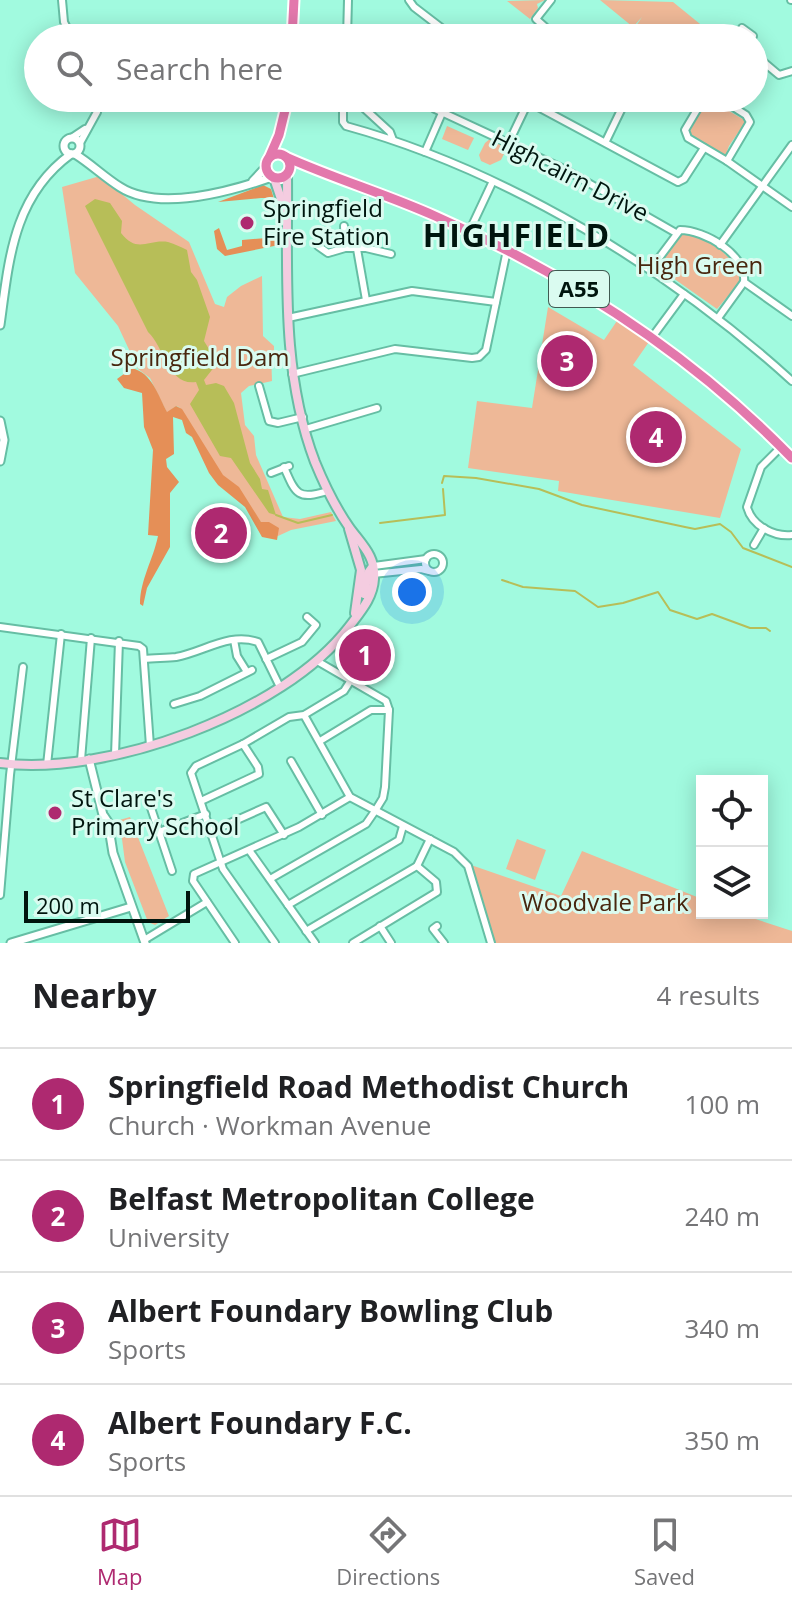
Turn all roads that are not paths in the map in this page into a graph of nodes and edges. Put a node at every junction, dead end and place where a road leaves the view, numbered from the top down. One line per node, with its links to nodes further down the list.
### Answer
1 (62, 0): 6 (street)
2 (294, 0): 7 (highway)
3 (348, 0): 8 (street)
4 (409, 0): 9 (street)
5 (551, 0): 10 (street)
6 (65, 24)
7 (293, 24)
8 (347, 24)
9 (436, 24)
10 (542, 24)
11 (768, 66): 12 (street)
12 (792, 71)
13 (97, 112): 28 (street)
14 (285, 112): 23 (highway)
15 (343, 112): 24 (street)
16 (366, 112): 24 (street)
17 (524, 112): 26 (street)
18 (552, 112): 25 (street)
19 (618, 112): 25 (street)
20 (697, 112): 29 (street)
21 (741, 112): 32 (street)
22 (442, 113): 26 (street, Highcairn Drive); 30 (street)
23 (279, 135): 31 (highway); 33 (highway)
24 (393, 140): 30 (street)
25 (606, 141): 29 (street)
26 (509, 142): 44 (street, Highcairn Drive)
27 (792, 145): 39 (street)
28 (74, 148): 37 (street); 59 (street)
29 (704, 148): 32 (street)
30 (425, 152): 38 (street)
31 (285, 156): 33 (highway); 34 (highway, A55); 35 (highway)
32 (727, 161): 39 (street)
33 (267, 163): 36 (highway); 37 (street)
34 (305, 166): 35 (highway); 43 (highway, A55)
35 (288, 173): 36 (highway); 41 (main road)
36 (273, 177): 37 (street); 41 (main road)
37 (253, 181)
38 (492, 183): 43 (street); 51 (street)
39 (763, 185): 40 (street); 45 (street)
40 (792, 207)
41 (287, 214): 57 (main road)
42 (344, 226): 47 (street)
43 (469, 232): 49 (highway, A55)
44 (676, 233): 45 (street); 51 (street)
45 (720, 245): 52 (street)
46 (318, 246): 47 (street)
47 (345, 248): 48 (street)
48 (357, 249): 50 (street); 54 (street)
49 (507, 250): 55 (street); 60 (highway, A55)
50 (392, 254)
51 (650, 270): 53 (street)
52 (744, 282): 56 (street); 58 (street)
53 (684, 294): 58 (street); 60 (street)
54 (366, 300): 55 (street); 57 (street)
55 (496, 302): 61 (street)
56 (792, 316)
57 (288, 318): 61 (main road)
58 (718, 318): 62 (street)
59 (0, 325)
60 (653, 336): 70 (highway, A55)
61 (292, 374): 67 (main road)
62 (792, 381)
63 (259, 386): 64 (street)
64 (261, 396): 65 (street); 67 (street)
65 (250, 398)
66 (377, 408): 69 (street)
67 (303, 417): 69 (main road)
68 (0, 421): 72 (street)
69 (306, 429): 74 (main road)
70 (781, 447): 71 (highway, A55); 76 (street)
71 (792, 458)
72 (0, 461)
73 (271, 473): 74 (street)
74 (328, 491): 75 (main road)
75 (349, 526): 80 (main road); 80 (main road)
76 (764, 528): 77 (street); 78 (street)
77 (792, 535)
78 (754, 545)
79 (426, 559): 80 (street); 81 (street); 81 (street)
80 (369, 571): 81 (street); 83 (main road); 83 (main road)
81 (429, 571)
82 (307, 617): 90 (street)
83 (350, 625): 91 (main road)
84 (0, 627): 85 (street)
85 (61, 634): 86 (street); 107 (street)
86 (91, 638): 88 (street); 104 (street)
87 (234, 640): 89 (street); 90 (street); 97 (street)
88 (119, 641): 89 (street); 103 (street)
89 (144, 659): 102 (street)
90 (266, 659): 94 (street)
91 (317, 661): 93 (street); 94 (main road)
92 (23, 667): 96 (street)
93 (351, 680): 98 (street); 99 (street)
94 (280, 687): 102 (main road)
95 (8, 698): 96 (street)
96 (19, 699): 106 (street)
97 (174, 704)
98 (389, 710): 100 (street); 112 (street)
99 (304, 715): 100 (street); 101 (street)
100 (320, 741): 109 (street)
101 (243, 744): 111 (street); 111 (street)
102 (150, 746): 103 (main road)
103 (115, 755): 104 (main road)
104 (85, 760): 107 (main road); 129 (street)
105 (0, 763): 106 (main road)
106 (11, 765): 107 (main road); 124 (street)
107 (47, 765)
108 (285, 772): 114 (street)
109 (350, 797): 112 (street); 114 (street)
110 (148, 799): 117 (street)
111 (201, 801): 113 (street)
112 (375, 811): 115 (street); 125 (street)
113 (206, 814): 116 (street); 117 (street)
114 (322, 815): 118 (street)
115 (403, 826): 119 (street); 128 (street)
116 (212, 831): 118 (street); 121 (street)
117 (159, 832): 123 (street)
118 (284, 835): 120 (street)
119 (430, 839): 122 (street); 141 (street)
120 (249, 850): 121 (street); 125 (street)
121 (221, 862): 127 (street); 137 (street)
122 (417, 866): 130 (street); 132 (street)
123 (160, 868)
124 (1, 875): 126 (street)
125 (270, 879): 128 (street)
126 (0, 895)
127 (207, 902): 133 (street); 136 (street)
128 (288, 905): 132 (street)
129 (131, 907): 133 (street); 135 (street)
130 (380, 926): 134 (street); 139 (street)
131 (437, 926): 140 (street)
132 (306, 931): 138 (street)
133 (144, 942)
134 (353, 942)
135 (11, 943)
136 (235, 943)
137 (275, 943)
138 (315, 943)
139 (391, 943)
140 (444, 943)
141 (491, 943)

